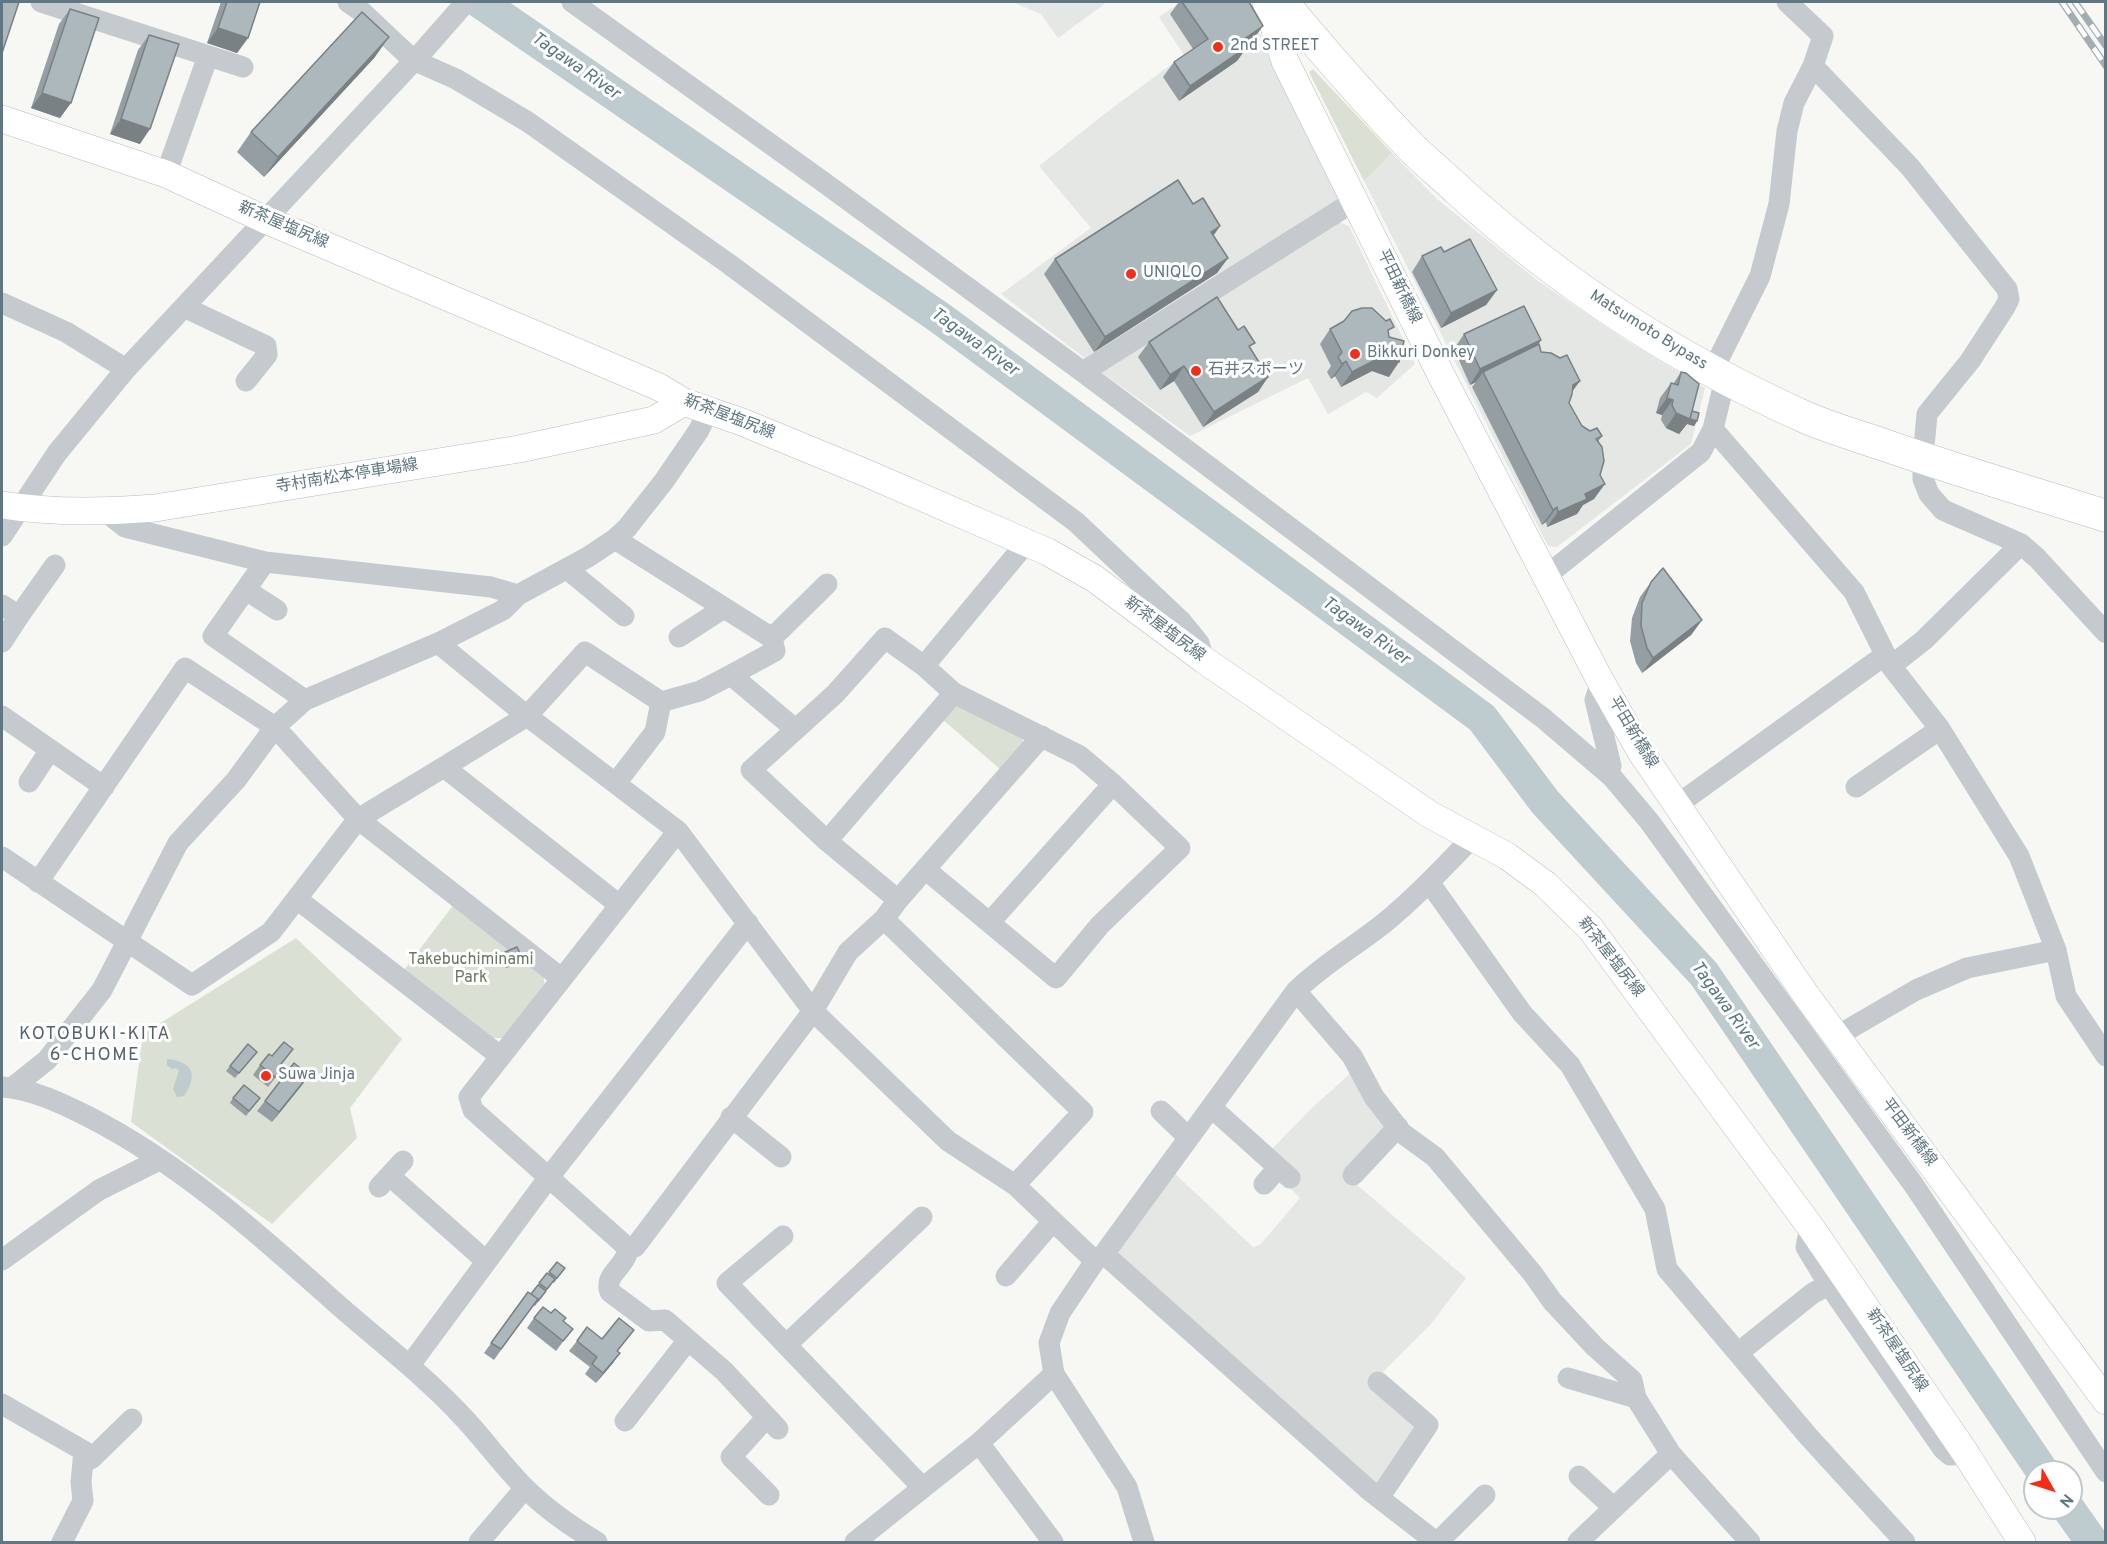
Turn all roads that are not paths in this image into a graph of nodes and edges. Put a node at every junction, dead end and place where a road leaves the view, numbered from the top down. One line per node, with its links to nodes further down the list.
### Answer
1 (41, 2): 8 (street)
2 (348, 2): 9 (street)
3 (466, 2): 9 (street)
4 (572, 2): 19 (street)
5 (1266, 2): 14 (main road, 平田新橋線)
6 (1282, 2): 20 (highway, Matsumoto Bypass)
7 (1787, 2): 11 (street)
8 (208, 56): 10 (street); 13 (street)
9 (418, 56): 15 (street); 49 (street)
10 (243, 66)
11 (1813, 66): 20 (street); 24 (street)
12 (2, 119): 13 (main road, 新茶屋塩尻線)
13 (166, 174): 15 (main road, 新茶屋塩尻線)
14 (1356, 201): 19 (street); 35 (main road, 平田新橋線)
15 (266, 220): 17 (street); 22 (main road, 新茶屋塩尻線)
16 (2, 303): 18 (street)
17 (184, 307): 18 (street); 21 (street)
18 (126, 369): 25 (street)
19 (1083, 372): 67 (street)
20 (1718, 376): 23 (street); 24 (highway, Matsumoto Bypass)
21 (246, 381)
22 (696, 406): 26 (main road, 寺村南松本停車場線); 29 (street); 30 (main road, 新茶屋塩尻線)
23 (1713, 429): 35 (street); 50 (street)
24 (1923, 458): 27 (highway, Matsumoto Bypass); 31 (street)
25 (11, 507): 26 (main road, 寺村南松本停車場線); 28 (street)
26 (106, 512): 32 (street)
27 (2106, 516)
28 (2, 536)
29 (615, 539): 34 (street); 40 (street)
30 (1027, 542): 49 (main road, 新茶屋塩尻線); 51 (street)
31 (2022, 544): 44 (street); 50 (street)
32 (265, 562): 37 (street); 38 (street)
33 (55, 565): 42 (street)
34 (567, 569): 38 (street); 43 (street)
35 (1546, 576): 53 (main road, 平田新橋線)
36 (827, 584): 46 (street)
37 (246, 590): 41 (street); 56 (street)
38 (518, 595): 48 (street)
39 (2, 604): 42 (street)
40 (724, 608): 45 (street); 46 (street)
41 (277, 610)
42 (19, 616): 47 (street)
43 (624, 616)
44 (2106, 633)
45 (679, 637)
46 (772, 638): 52 (street)
47 (2, 642)
48 (438, 643): 56 (street); 60 (street)
49 (1204, 660): 76 (main road, 新茶屋塩尻線)
50 (1888, 660): 63 (street); 73 (street)
51 (924, 666): 55 (street); 62 (street)
52 (731, 675): 54 (street); 62 (street)
53 (1601, 682): 67 (street); 73 (main road, 平田新橋線)
54 (712, 684): 57 (street); 58 (street)
55 (954, 693): 64 (street); 77 (street)
56 (305, 700): 61 (street)
57 (661, 702): 60 (street); 69 (street)
58 (687, 705)
59 (2, 716): 65 (street)
60 (527, 716): 66 (street); 69 (street)
61 (275, 727): 71 (street); 74 (street); 88 (street)
62 (795, 729): 77 (street)
63 (1940, 729): 72 (street); 89 (street)
64 (1042, 736): 70 (street); 79 (street)
65 (50, 750): 68 (street); 71 (street)
66 (444, 767): 74 (street); 84 (street)
67 (1606, 771): 135 (street)
68 (29, 782)
69 (616, 783): 75 (street)
70 (1113, 784): 86 (street); 86 (street)
71 (104, 787): 80 (street)
72 (1856, 787)
73 (1677, 805): 93 (main road, 平田新橋線)
74 (358, 819): 82 (street); 90 (street)
75 (678, 831): 84 (street); 87 (street)
76 (1472, 838): 81 (street); 111 (main road, 新茶屋塩尻線)
77 (827, 841): 83 (street)
78 (2, 857): 80 (street)
79 (925, 868): 83 (street); 86 (street)
80 (38, 882): 88 (street)
81 (1429, 882): 91 (street); 121 (street)
82 (297, 899): 88 (street); 94 (street)
83 (897, 900): 85 (street)
84 (618, 904): 90 (street)
85 (884, 919): 92 (street); 108 (street)
86 (990, 922)
87 (748, 923): 92 (street); 106 (street)
88 (128, 943): 96 (street)
89 (2056, 950): 93 (street); 95 (street)
90 (561, 978): 94 (street)
91 (1296, 992): 97 (street); 100 (street)
92 (813, 1011): 99 (street); 108 (street)
93 (1837, 1036): 127 (main road, 平田新橋線)
94 (500, 1056): 106 (street)
95 (2106, 1056)
96 (7, 1087): 103 (street)
97 (1212, 1108): 101 (street); 107 (street)
98 (1161, 1111): 101 (street)
99 (732, 1118): 102 (street); 113 (street)
100 (1398, 1127): 105 (street); 126 (street)
101 (1189, 1138): 114 (street)
102 (781, 1157)
103 (159, 1160): 115 (street); 122 (street)
104 (391, 1175): 116 (street)
105 (1353, 1175)
106 (549, 1177): 113 (street); 116 (street)
107 (1264, 1184)
108 (1015, 1185): 110 (street)
109 (922, 1217): 120 (street)
110 (1053, 1221): 114 (street); 117 (street)
111 (1810, 1227): 118 (street); 133 (main road, 新茶屋塩尻線)
112 (783, 1236): 120 (street)
113 (628, 1248): 119 (street)
114 (1100, 1257): 123 (street); 141 (street)
115 (2, 1260)
116 (486, 1261): 122 (street)
117 (1006, 1276)
118 (1829, 1285): 121 (street); 133 (street)
119 (688, 1340): 130 (street); 139 (street)
120 (786, 1345): 137 (street)
121 (1738, 1353): 152 (street)
122 (410, 1365): 138 (street)
123 (1054, 1374): 131 (street); 148 (street)
124 (1568, 1378): 126 (street)
125 (1378, 1382): 141 (street)
126 (1636, 1398): 132 (street)
127 (2106, 1401)
128 (2, 1404): 134 (street)
129 (132, 1419): 134 (street)
130 (623, 1419)
131 (979, 1443): 137 (street); 147 (street)
132 (1671, 1454): 142 (street); 151 (street)
133 (1966, 1454): 153 (main road, 新茶屋塩尻線)
134 (83, 1462): 143 (street)
135 (2106, 1472)
136 (1579, 1476): 142 (street)
137 (922, 1487): 146 (street)
138 (525, 1488): 144 (street); 145 (street)
139 (769, 1495)
140 (1485, 1495): 149 (street)
141 (1379, 1498): 149 (street)
142 (1614, 1508): 150 (street)
143 (62, 1542)
144 (478, 1542)
145 (597, 1542)
146 (855, 1542)
147 (1053, 1542)
148 (1144, 1542)
149 (1437, 1542)
150 (1579, 1542)
151 (1750, 1542)
152 (1905, 1542)
153 (2022, 1542)

